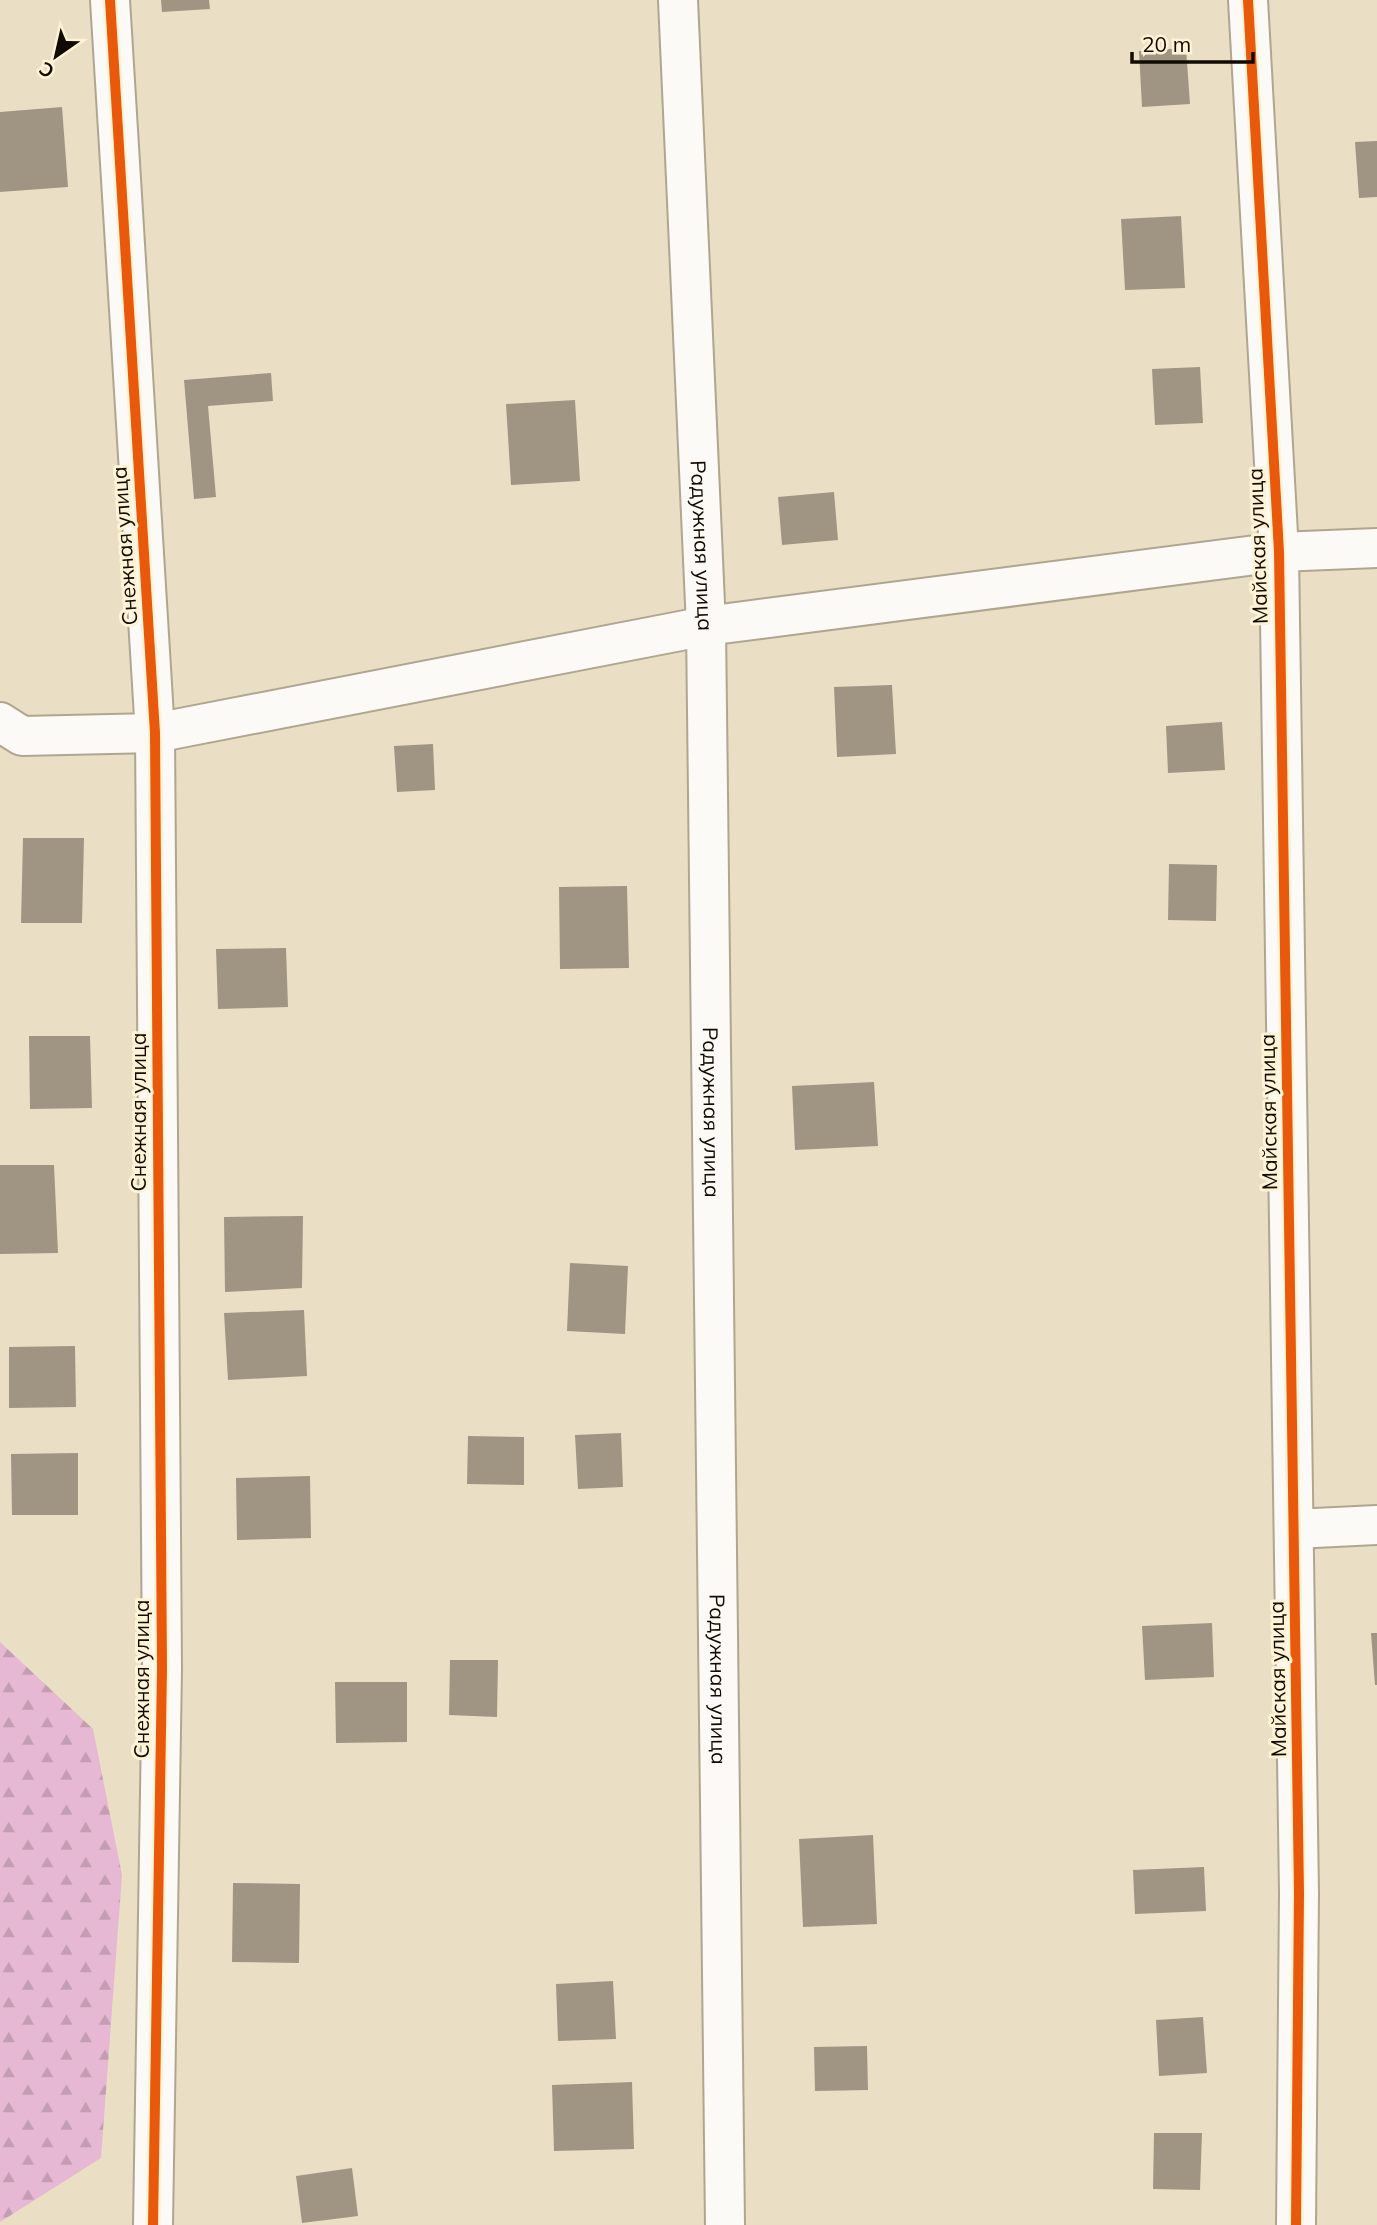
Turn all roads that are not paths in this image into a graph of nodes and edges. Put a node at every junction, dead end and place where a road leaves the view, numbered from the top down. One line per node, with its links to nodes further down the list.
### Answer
1 (110, 0): 8 (street, Снежная улица)
2 (678, 0): 6 (street, Радужная улица)
3 (1248, 0): 5 (street, Майская улица)
4 (1377, 548): 5 (street)
5 (1279, 552): 6 (street); 10 (street, Майская улица)
6 (706, 626): 8 (street); 12 (street, Радужная улица)
7 (0, 722): 8 (street)
8 (155, 733): 11 (street, Снежная улица)
9 (1377, 1525): 10 (street)
10 (1294, 1529): 13 (street, Майская улица)
11 (153, 2225)
12 (724, 2225)
13 (1296, 2225)

